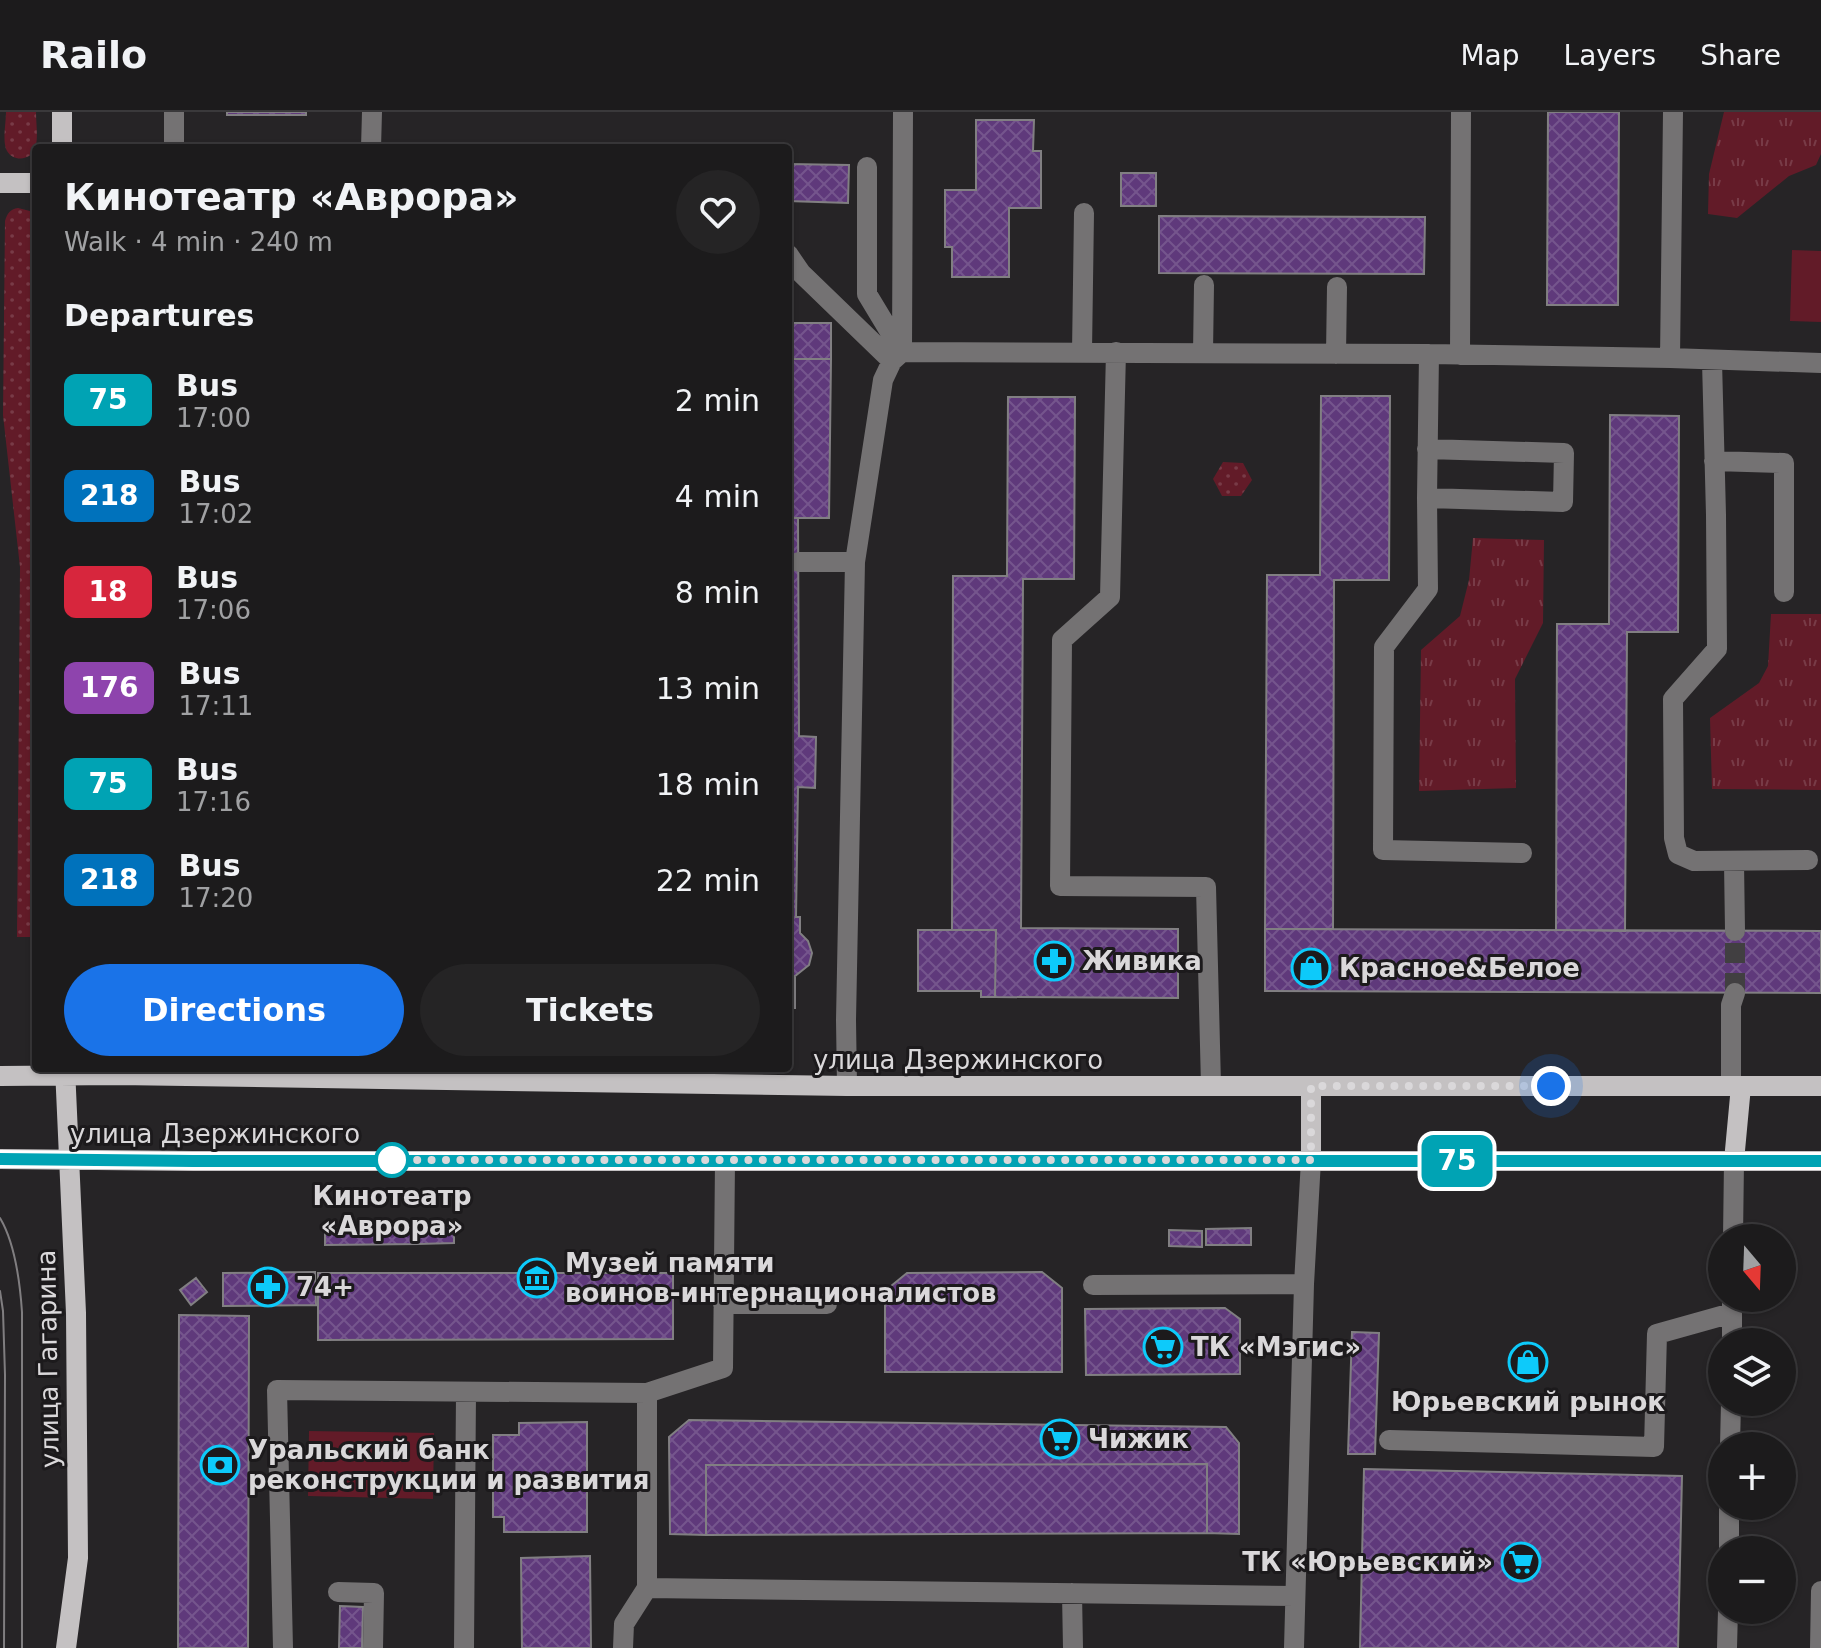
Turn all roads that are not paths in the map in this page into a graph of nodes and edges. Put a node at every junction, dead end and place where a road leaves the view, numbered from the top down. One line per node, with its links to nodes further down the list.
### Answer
1 (62, 112): 7 (main road)
2 (174, 112): 8 (street)
3 (372, 112): 9 (street)
4 (903, 112): 23 (street)
5 (1461, 112): 22 (street)
6 (1673, 112): 24 (street)
7 (62, 144)
8 (174, 144)
9 (371, 144)
10 (867, 167): 23 (street)
11 (0, 183): 12 (main road)
12 (32, 183)
13 (1084, 213): 17 (street)
14 (792, 260): 23 (street)
15 (1204, 285): 19 (street)
16 (1337, 287): 20 (street)
17 (1082, 352): 18 (street); 23 (street)
18 (1116, 352): 19 (street); 41 (street)
19 (1203, 353): 20 (street)
20 (1336, 354): 21 (street)
21 (1429, 354): 22 (street); 27 (street)
22 (1460, 355): 24 (street)
23 (897, 357): 31 (street)
24 (1670, 358): 25 (street)
25 (1712, 361): 26 (street); 28 (street)
26 (1821, 363)
27 (1427, 449): 29 (street); 29 (street)
28 (1714, 461): 32 (street); 35 (street)
29 (1427, 498): 33 (street)
30 (799, 562): 31 (street)
31 (855, 562): 42 (street)
32 (1784, 592)
33 (1522, 853)
34 (1808, 860): 35 (street)
35 (1734, 862): 36 (street)
36 (1735, 931)
37 (1735, 993): 44 (street)
38 (65, 1072): 39 (main road, улица Дзержинского); 40 (main road, улица Дзержинского); 47 (main road, улица Гагарина)
39 (496, 1075): 42 (main road, улица Дзержинского)
40 (0, 1076)
41 (1211, 1085): 42 (main road, улица Дзержинского); 43 (main road, улица Дзержинского)
42 (847, 1086)
43 (1311, 1086): 44 (main road, улица Дзержинского); 48 (main road)
44 (1736, 1086): 45 (main road, улица Дзержинского); 50 (main road)
45 (1821, 1086)
46 (0, 1159): 47 (main road, улица Дзержинского)
47 (68, 1159): 49 (main road, улица Дзержинского); 67 (main road, улица Гагарина)
48 (1311, 1160): 49 (main road, улица Дзержинского); 50 (main road, улица Дзержинского); 53 (street)
49 (725, 1161): 55 (street)
50 (1734, 1161): 51 (main road, улица Дзержинского); 52 (street)
51 (1821, 1161)
52 (1733, 1224)
53 (1304, 1284): 54 (street); 65 (street)
54 (1093, 1285)
55 (723, 1304): 56 (street); 59 (street)
56 (827, 1304)
57 (1714, 1312): 60 (street)
58 (466, 1393): 59 (street); 68 (street); 70 (street)
59 (647, 1393): 61 (street)
60 (1389, 1440)
61 (647, 1588): 64 (street); 71 (street)
62 (1821, 1591): 75 (street)
63 (338, 1592): 69 (street)
64 (1072, 1593): 65 (street); 72 (street)
65 (1295, 1596): 73 (street)
66 (1728, 1624): 74 (street)
67 (66, 1648)
68 (283, 1648)
69 (373, 1648)
70 (464, 1648)
71 (623, 1648)
72 (1073, 1648)
73 (1294, 1648)
74 (1727, 1648)
75 (1820, 1648)

